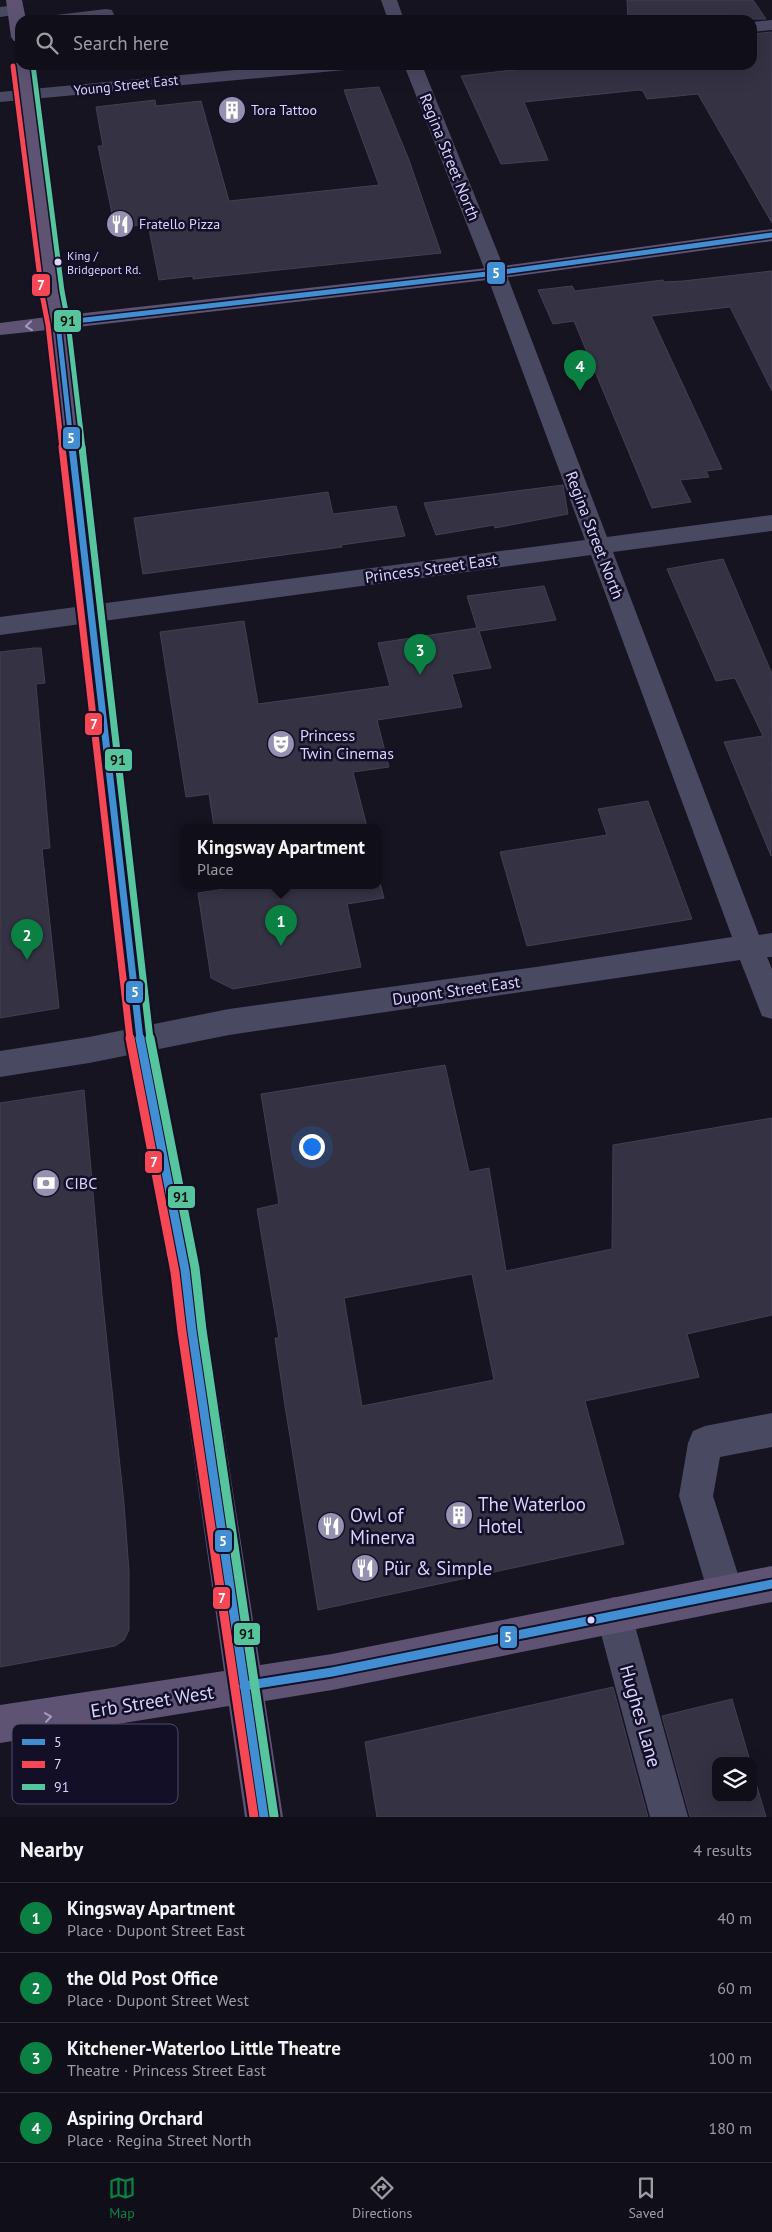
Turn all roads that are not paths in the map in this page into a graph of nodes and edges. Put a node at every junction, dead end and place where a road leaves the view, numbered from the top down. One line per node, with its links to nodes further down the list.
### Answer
1 (388, 0): 2 (street)
2 (394, 15)
3 (772, 25): 4 (street)
4 (757, 26)
5 (24, 70): 8 (main road)
6 (254, 70): 8 (street, Young Street East)
7 (415, 70): 11 (street, Regina Street North)
8 (27, 94): 9 (street, Young Street East); 12 (main road)
9 (0, 97)
10 (772, 235): 11 (main road)
11 (496, 273): 12 (main road); 15 (street, Regina Street North)
12 (58, 323): 13 (main road, one-way to 13); 16 (main road)
13 (0, 329)
14 (772, 523): 15 (street, Princess Street East)
15 (599, 546): 16 (street, Princess Street East); 18 (street, Regina Street North)
16 (90, 613): 17 (street, Princess Street East); 20 (main road)
17 (0, 626)
18 (760, 947): 19 (street, Regina Street North); 20 (street, Dupont Street East)
19 (772, 1007)
20 (140, 1039): 21 (street, Dupont Street East); 26 (main road)
21 (0, 1064)
22 (772, 1430): 24 (street)
23 (772, 1584): 24 (main road, Erb Street West)
24 (726, 1593): 25 (main road, Erb Street West)
25 (614, 1616): 26 (main road, Erb Street West); 29 (street, Hughes Lane)
26 (244, 1686): 27 (main road, Erb Street West, one-way to 26); 28 (main road)
27 (0, 1724)
28 (264, 1817)
29 (669, 1817)

